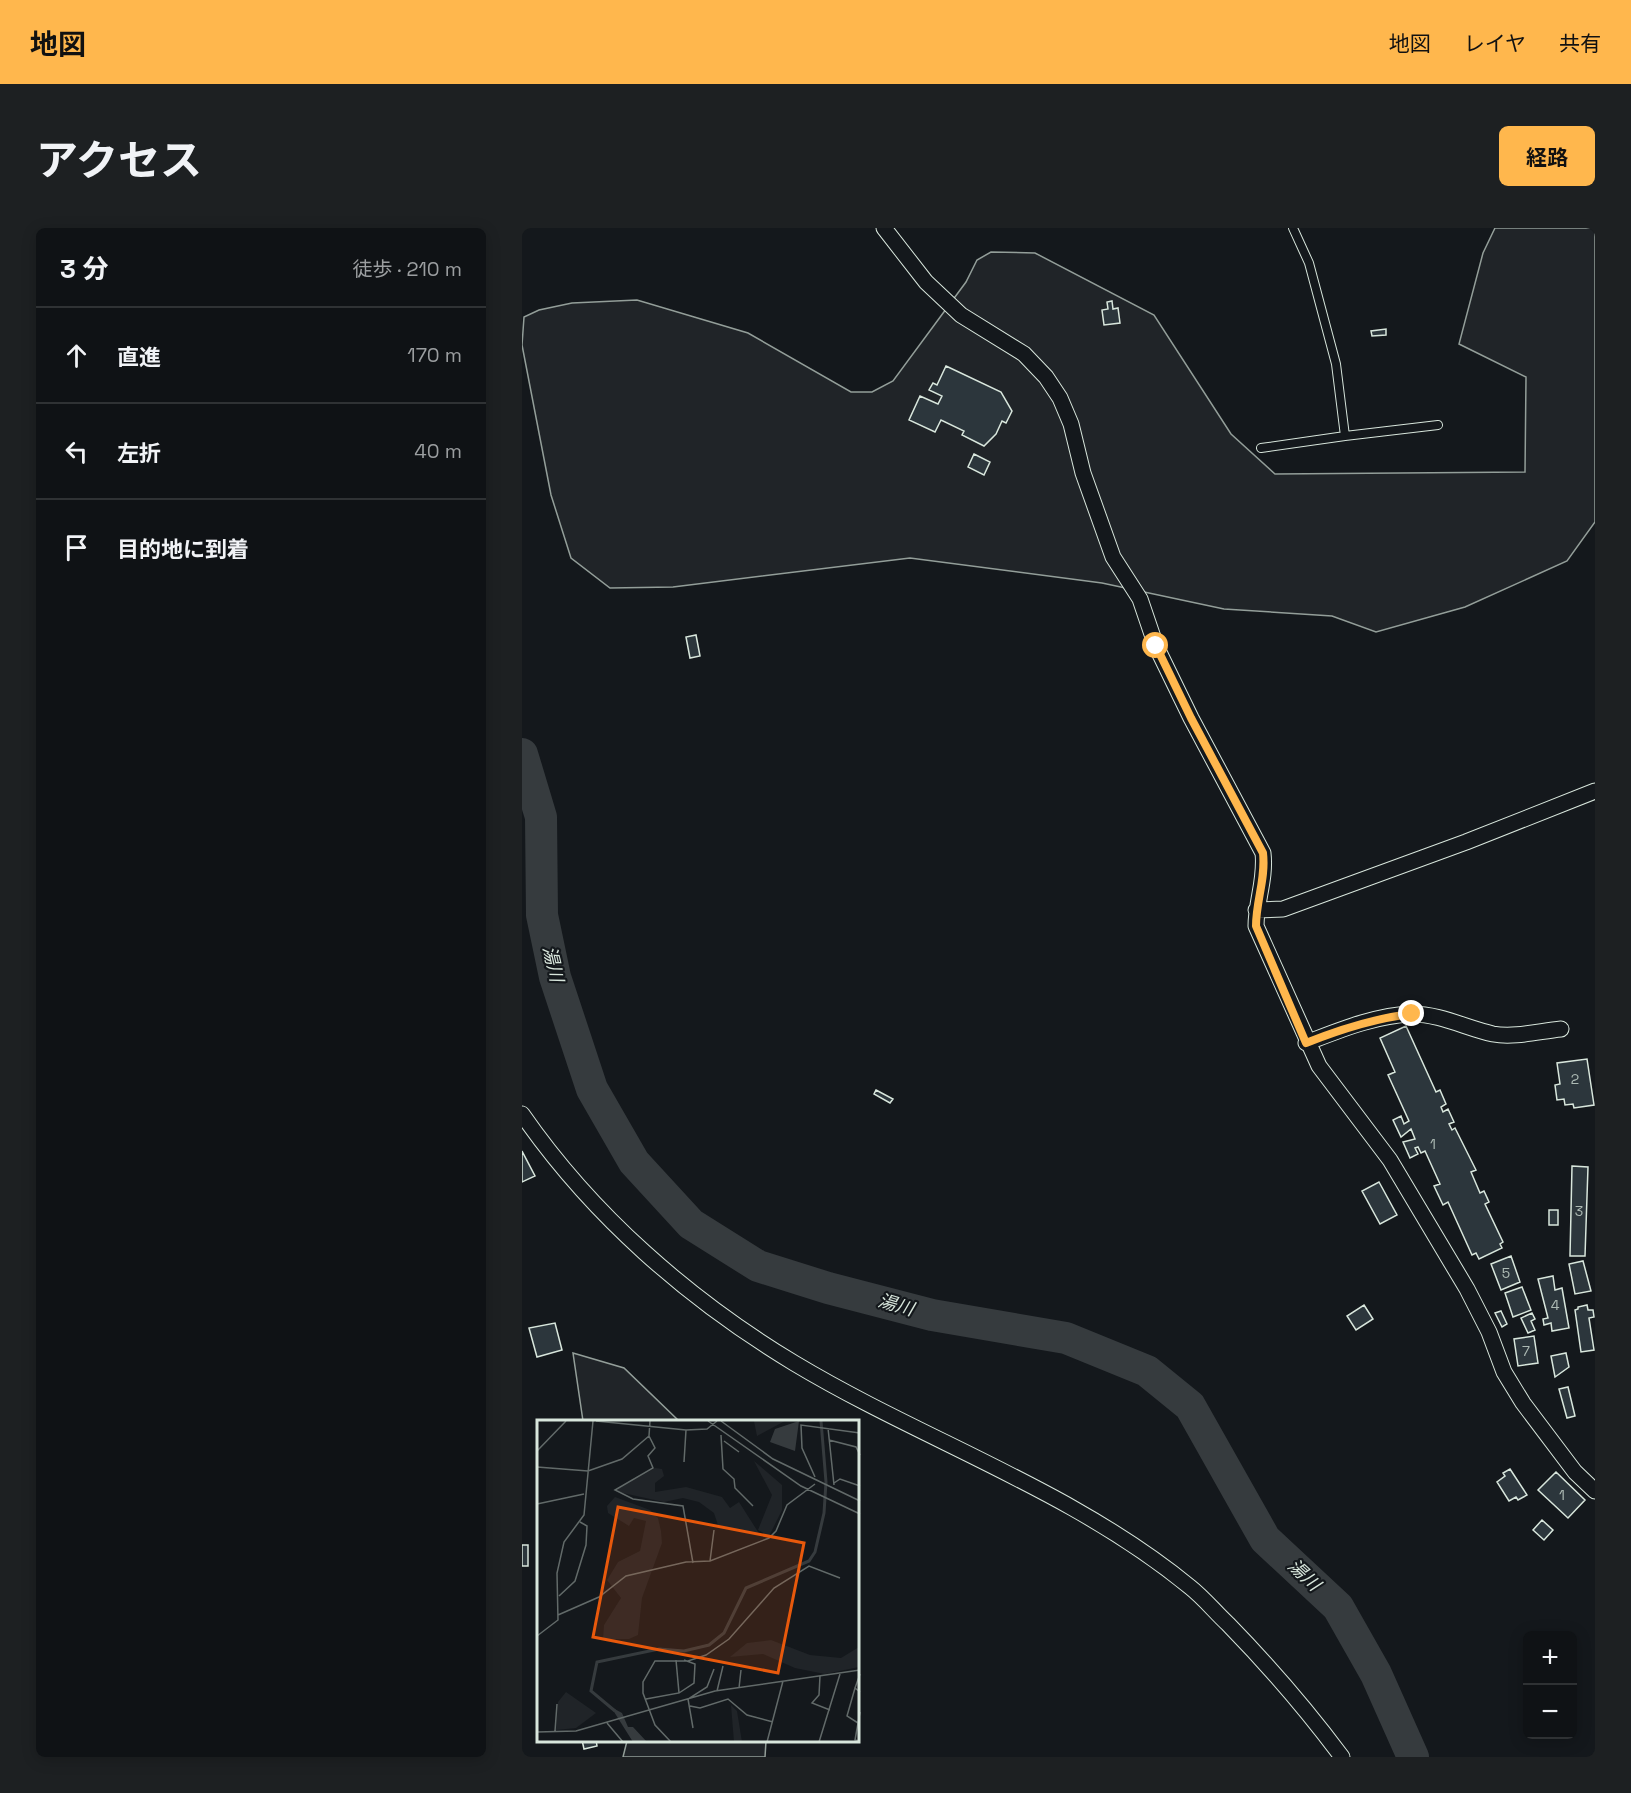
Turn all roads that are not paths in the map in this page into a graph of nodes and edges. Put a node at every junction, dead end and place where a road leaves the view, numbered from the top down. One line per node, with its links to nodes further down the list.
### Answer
1 (884, 228): 7 (street)
2 (1293, 228): 4 (lane)
3 (1438, 425): 4 (lane)
4 (1345, 436): 5 (lane)
5 (1261, 448)
6 (1595, 791): 7 (street)
7 (1256, 910): 9 (street)
8 (1561, 1029): 9 (street)
9 (1306, 1043): 11 (street)
10 (522, 1114): 12 (street)
11 (1595, 1491)
12 (1342, 1757)

